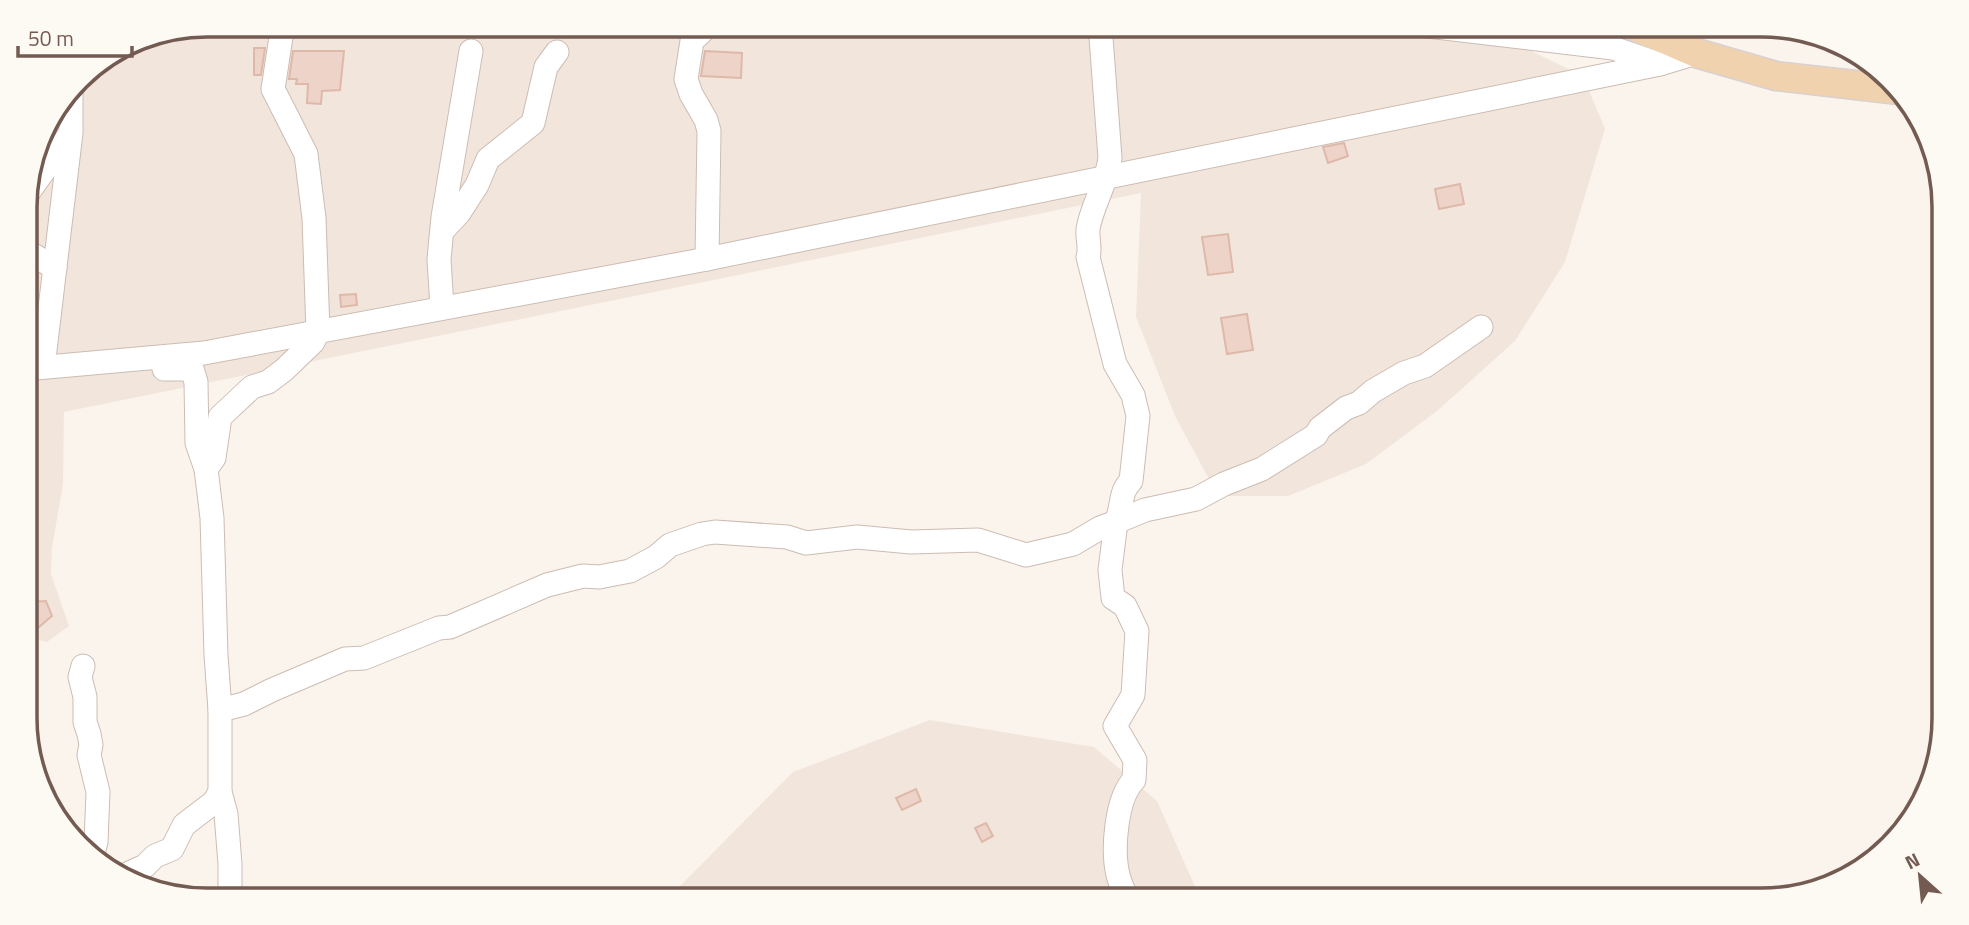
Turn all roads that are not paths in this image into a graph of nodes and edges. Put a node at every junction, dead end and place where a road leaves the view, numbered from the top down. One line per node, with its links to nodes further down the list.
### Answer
1 (281, 37): 21 (street)
2 (696, 37): 17 (street)
3 (1101, 37): 14 (street)
4 (1520, 37): 9 (street)
5 (1662, 37): 8 (main road)
6 (471, 51): 15 (street)
7 (557, 52): 15 (street)
8 (1696, 53): 9 (street); 10 (main road)
9 (1660, 64): 14 (street)
10 (1883, 88)
11 (71, 105): 12 (street)
12 (71, 133): 13 (street); 18 (street)
13 (40, 177)
14 (1106, 177): 17 (street); 26 (street)
15 (443, 230): 19 (street)
16 (37, 257): 18 (street)
17 (707, 259): 19 (street)
18 (55, 268): 22 (street)
19 (442, 309): 21 (street)
20 (1481, 327): 26 (street)
21 (318, 332): 23 (street); 25 (street)
22 (37, 354)
23 (108, 361): 24 (street); 25 (street)
24 (37, 368)
25 (206, 470): 28 (street)
26 (1116, 522): 28 (street); 33 (street)
27 (83, 666): 30 (street)
28 (220, 710): 29 (street)
29 (220, 792): 31 (street); 32 (street)
30 (95, 846)
31 (134, 871)
32 (230, 888)
33 (1123, 888)

